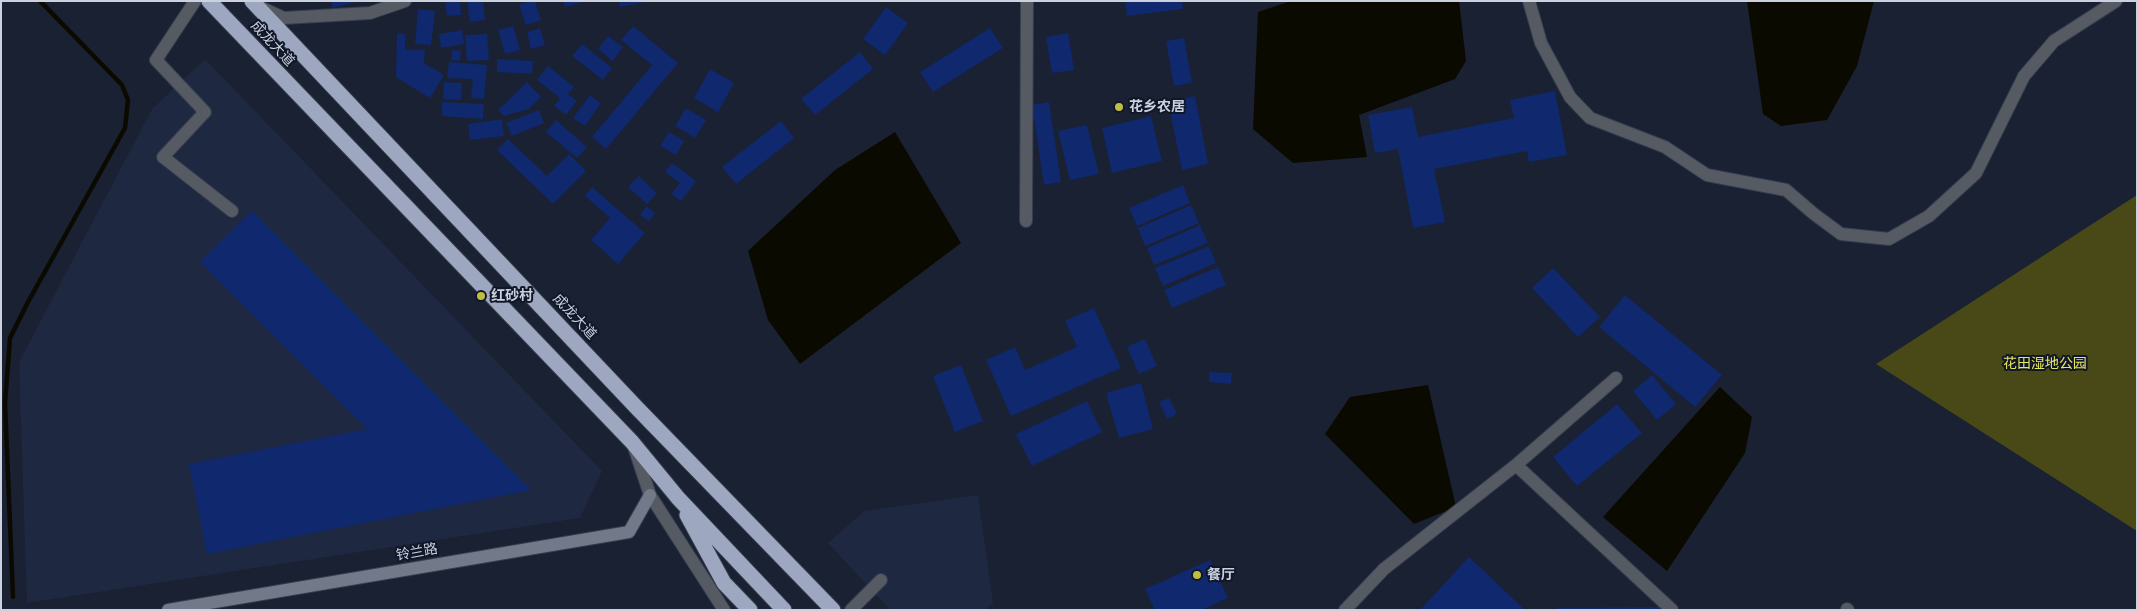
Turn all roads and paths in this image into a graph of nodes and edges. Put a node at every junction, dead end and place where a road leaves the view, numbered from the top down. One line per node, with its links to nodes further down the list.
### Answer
1 (195, 1): 8 (street)
2 (209, 1): 11 (highway, 成龙大道)
3 (405, 1): 7 (street)
4 (1027, 1): 9 (street)
5 (1529, 1): 6 (street)
6 (2116, 1)
7 (254, 3): 20 (highway, 成龙大道)
8 (232, 211)
9 (1026, 221)
10 (1616, 378): 12 (street)
11 (632, 442): 13 (street); 14 (highway, 成龙大道)
12 (1516, 466): 22 (street); 23 (street)
13 (650, 495): 16 (street, 铃兰路); 17 (street)
14 (678, 498): 18 (highway); 19 (highway, 成龙大道)
15 (881, 580): 21 (street)
16 (168, 610)
17 (724, 610)
18 (750, 610)
19 (784, 610)
20 (833, 610)
21 (851, 610)
22 (1345, 610)
23 (1672, 610)

